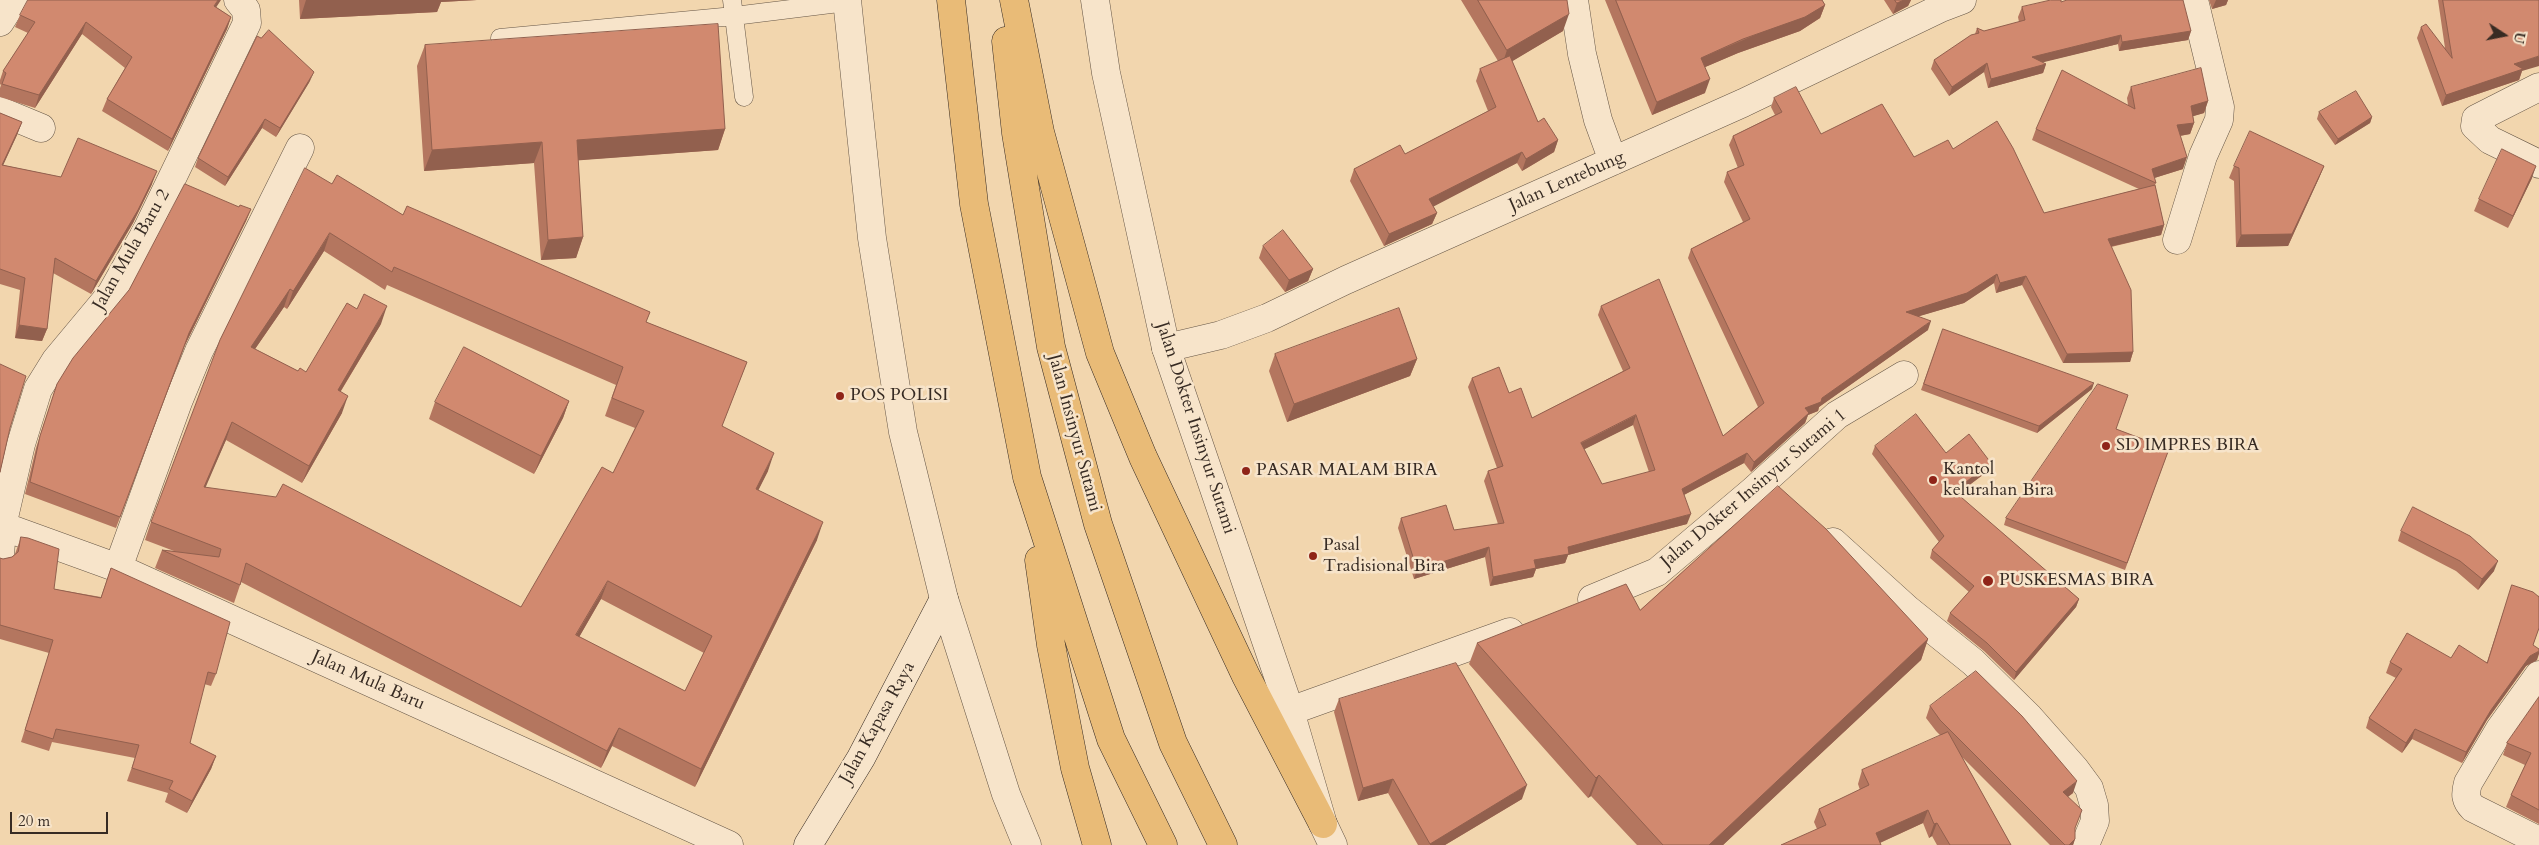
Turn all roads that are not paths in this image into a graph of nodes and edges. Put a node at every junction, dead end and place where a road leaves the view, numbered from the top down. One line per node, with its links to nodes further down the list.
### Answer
1 (14, 0): 12 (street)
2 (238, 0): 24 (street, Jalan Mula Baru 2)
3 (951, 0): 25 (highway)
4 (1001, 0): 44 (highway, Jalan Insinyur Sutami)
5 (1014, 0): 37 (highway)
6 (1095, 0): 22 (street, Jalan Dokter Insinyur Sutami)
7 (1574, 0): 19 (street)
8 (2194, 0): 21 (street)
9 (847, 1): 11 (lane); 32 (street)
10 (1947, 3): 19 (street, Jalan Lentebung)
11 (733, 8): 13 (lane); 15 (lane)
12 (0, 22)
13 (500, 38)
14 (2539, 87): 20 (street)
15 (744, 97)
16 (0, 111): 17 (street)
17 (41, 128)
18 (300, 148): 31 (street)
19 (1613, 161): 22 (street, Jalan Lentebung)
20 (2539, 164)
21 (2176, 240)
22 (1166, 348): 36 (street, Jalan Dokter Insinyur Sutami)
23 (1904, 375): 26 (street, Jalan Dokter Insinyur Sutami 1)
24 (10, 440): 29 (street, Jalan Mula Baru 2)
25 (1027, 477): 42 (highway); 43 (highway)
26 (1765, 480): 27 (street); 33 (street, Jalan Dokter Insinyur Sutami 1)
27 (1786, 500)
28 (1815, 525): 45 (street)
29 (2, 526): 30 (street, Jalan Mula Baru 2); 31 (street, Jalan Mula Baru)
30 (0, 556)
31 (118, 568): 39 (street, Jalan Mula Baru)
32 (944, 599): 40 (street, Jalan Kapasa Raya); 41 (street)
33 (1570, 608)
34 (1536, 621): 36 (street)
35 (2539, 675): 38 (street)
36 (1290, 711): 37 (street, Jalan Dokter Insinyur Sutami)
37 (1328, 834)
38 (2539, 841)
39 (729, 845)
40 (808, 845)
41 (1027, 845)
42 (1098, 845)
43 (1162, 845)
44 (1223, 845)
45 (2085, 845)

